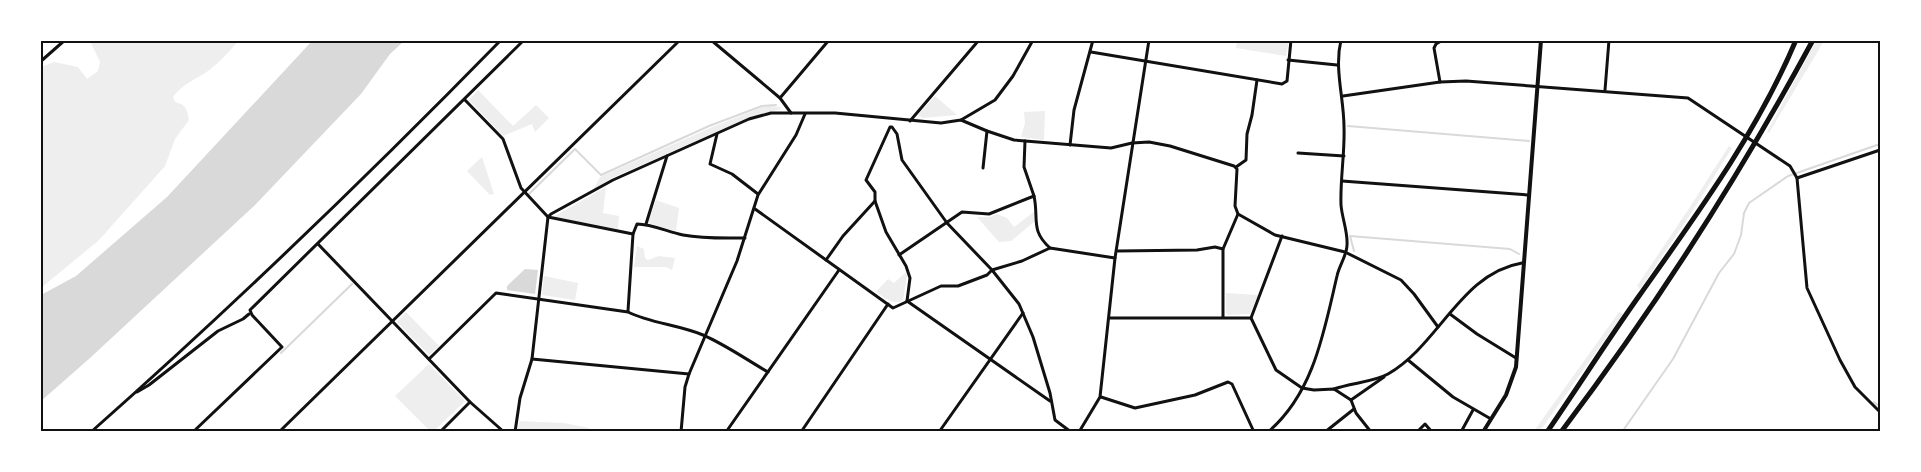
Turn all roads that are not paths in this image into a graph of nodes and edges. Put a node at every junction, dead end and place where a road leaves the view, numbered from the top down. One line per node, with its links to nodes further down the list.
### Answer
1 (64, 40): 21 (street)
2 (501, 40): 96 (street)
3 (524, 40): 29 (street)
4 (680, 40): 49 (street)
5 (711, 40): 28 (street)
6 (829, 40): 28 (street)
7 (979, 40): 33 (street)
8 (1033, 40): 32 (street)
9 (1093, 40): 18 (street)
10 (1149, 40): 20 (street)
11 (1291, 40): 19 (street)
12 (1341, 40): 22 (street)
13 (1443, 40): 24 (street)
14 (1541, 40): 25 (street)
15 (1609, 40): 26 (street)
16 (1796, 40): 36 (main road)
17 (1812, 40): 38 (main road)
18 (1091, 52): 20 (street); 40 (street)
19 (1288, 60): 22 (street); 23 (street)
20 (1145, 61): 23 (street); 39 (street)
21 (40, 62)
22 (1337, 65): 27 (street)
23 (1257, 80): 45 (street)
24 (1440, 82): 25 (street); 27 (street)
25 (1537, 87): 26 (street); 51 (street)
26 (1605, 90): 36 (street)
27 (1343, 96): 44 (street)
28 (780, 98): 30 (street)
29 (465, 100): 49 (street); 62 (street)
30 (791, 113): 31 (street); 35 (street)
31 (805, 114): 33 (street); 50 (street)
32 (961, 120): 33 (street); 34 (street)
33 (910, 121)
34 (987, 131): 37 (street); 46 (street)
35 (717, 134): 43 (street); 50 (street)
36 (1747, 137): 38 (street); 125 (main road)
37 (1025, 141): 40 (street); 52 (street)
38 (1754, 142): 47 (street); 126 (main road)
39 (1132, 143): 40 (street); 45 (street); 65 (street)
40 (1070, 145)
41 (1881, 150): 47 (street)
42 (1298, 153): 44 (street)
43 (668, 156): 56 (street); 58 (street)
44 (1344, 156): 48 (street)
45 (1236, 167): 55 (street)
46 (983, 168)
47 (1797, 178): 103 (street)
48 (1342, 181): 51 (street); 66 (street)
49 (524, 193): 56 (street); 83 (street)
50 (758, 195): 54 (street)
51 (1528, 195): 70 (street)
52 (1034, 196): 57 (street); 63 (street)
53 (874, 201): 57 (street); 67 (street); 69 (street)
54 (755, 209): 61 (street); 69 (street)
55 (1238, 214): 60 (street); 64 (street)
56 (548, 217): 59 (street); 73 (street)
57 (946, 223): 67 (street); 72 (street)
58 (646, 224): 59 (street); 61 (street)
59 (633, 234): 76 (street)
60 (1282, 236): 66 (street); 82 (street)
61 (745, 238): 85 (street)
62 (318, 244): 77 (street); 83 (street)
63 (1050, 248): 68 (street); 72 (street)
64 (1223, 249): 65 (street); 81 (street)
65 (1118, 251): 68 (street)
66 (1345, 252): 84 (street); 94 (street)
67 (899, 255): 74 (street)
68 (1115, 258): 80 (street)
69 (826, 260): 71 (street)
70 (1522, 263): 79 (street); 86 (street)
71 (839, 270): 75 (street); 91 (street)
72 (992, 270): 74 (street); 78 (street)
73 (539, 298): 76 (street); 87 (street); 88 (street)
74 (907, 301): 75 (street); 89 (street)
75 (888, 304): 113 (street)
76 (628, 312): 85 (street)
77 (250, 313): 96 (street); 106 (street)
78 (1023, 313): 89 (street); 100 (street)
79 (1450, 314): 84 (street); 86 (street)
80 (1110, 318): 81 (street); 97 (street)
81 (1223, 318): 82 (street)
82 (1251, 318): 94 (street)
83 (393, 321): 87 (street); 107 (street)
84 (1438, 327): 90 (street)
85 (705, 336): 91 (street); 92 (street)
86 (1516, 358): 104 (street)
87 (429, 359): 99 (street)
88 (532, 359): 92 (street); 110 (street)
89 (990, 359): 100 (street); 114 (street)
90 (1408, 360): 93 (street); 102 (street)
91 (768, 372): 112 (street)
92 (690, 374): 111 (street)
93 (1388, 375): 95 (street); 98 (street)
94 (1302, 388): 95 (street); 118 (street)
95 (1334, 389): 98 (street)
96 (135, 392): 105 (street)
97 (1100, 397): 116 (street); 117 (street)
98 (1351, 400): 101 (street)
99 (470, 402): 108 (street); 109 (street)
100 (1051, 402): 115 (street)
101 (1354, 409): 119 (street); 120 (street)
102 (1473, 410): 104 (street); 123 (street)
103 (1881, 412)
104 (1491, 419): 124 (street)
105 (91, 432)
106 (193, 432)
107 (279, 432)
108 (440, 432)
109 (504, 432)
110 (515, 432)
111 (681, 432)
112 (726, 432)
113 (801, 432)
114 (939, 432)
115 (1071, 432)
116 (1079, 432)
117 (1254, 432)
118 (1268, 432)
119 (1325, 432)
120 (1371, 432)
121 (1417, 432): 122 (street)
122 (1432, 432)
123 (1461, 432)
124 (1483, 432)
125 (1547, 432)
126 (1561, 432)

